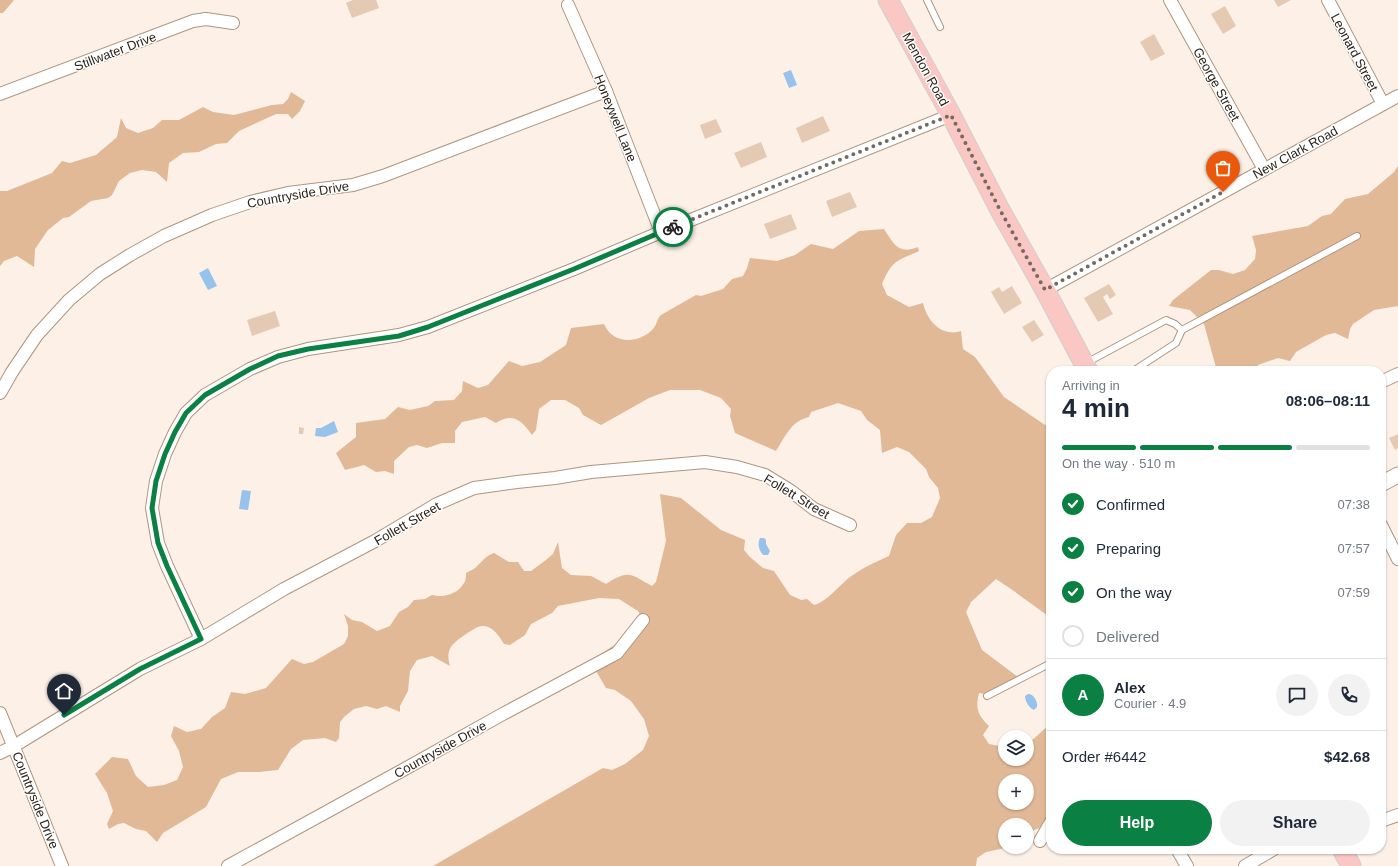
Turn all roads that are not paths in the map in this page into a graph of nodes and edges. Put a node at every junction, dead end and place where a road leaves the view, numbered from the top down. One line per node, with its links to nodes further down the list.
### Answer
1 (888, 0): 12 (main road, Mendon Road)
2 (927, 0): 7 (lane)
3 (1170, 0): 13 (street, George Street)
4 (1328, 0): 11 (street, Leonard Street)
5 (568, 5): 8 (street, Honeywell Lane)
6 (233, 23): 9 (street, Stillwater Drive)
7 (940, 27)
8 (606, 91): 14 (street, Honeywell Lane); 23 (street, Countryside Drive)
9 (0, 94)
10 (1398, 96): 11 (street, New Clark Road)
11 (1383, 104): 13 (street, New Clark Road)
12 (951, 115): 14 (street); 16 (main road, Mendon Road)
13 (1264, 169): 16 (street, New Clark Road)
14 (661, 232): 30 (street)
15 (1356, 236): 17 (lane)
16 (1045, 290): 18 (main road, Mendon Road)
17 (1182, 330): 19 (lane); 20 (lane)
18 (1085, 366)
19 (1088, 366)
20 (1141, 366)
21 (1398, 374): 22 (street)
22 (1386, 380)
23 (0, 393)
24 (1398, 475): 25 (street)
25 (1386, 481)
26 (850, 525): 30 (street, Follett Street)
27 (1386, 535): 28 (street)
28 (1398, 559)
29 (643, 620): 44 (street, Countryside Drive)
30 (201, 639): 34 (street, Follett Street)
31 (1046, 666): 32 (lane)
32 (987, 696)
33 (0, 713): 34 (street, Countryside Drive)
34 (14, 746): 35 (street, Follett Street); 43 (street, Countryside Drive)
35 (0, 753)
36 (1398, 815): 37 (street)
37 (1386, 819)
38 (1046, 831): 39 (street)
39 (1040, 841)
40 (1180, 854): 45 (street)
41 (1265, 854): 46 (street)
42 (1345, 854): 47 (main road)
43 (62, 866)
44 (228, 866)
45 (1187, 866)
46 (1245, 866)
47 (1351, 866)

